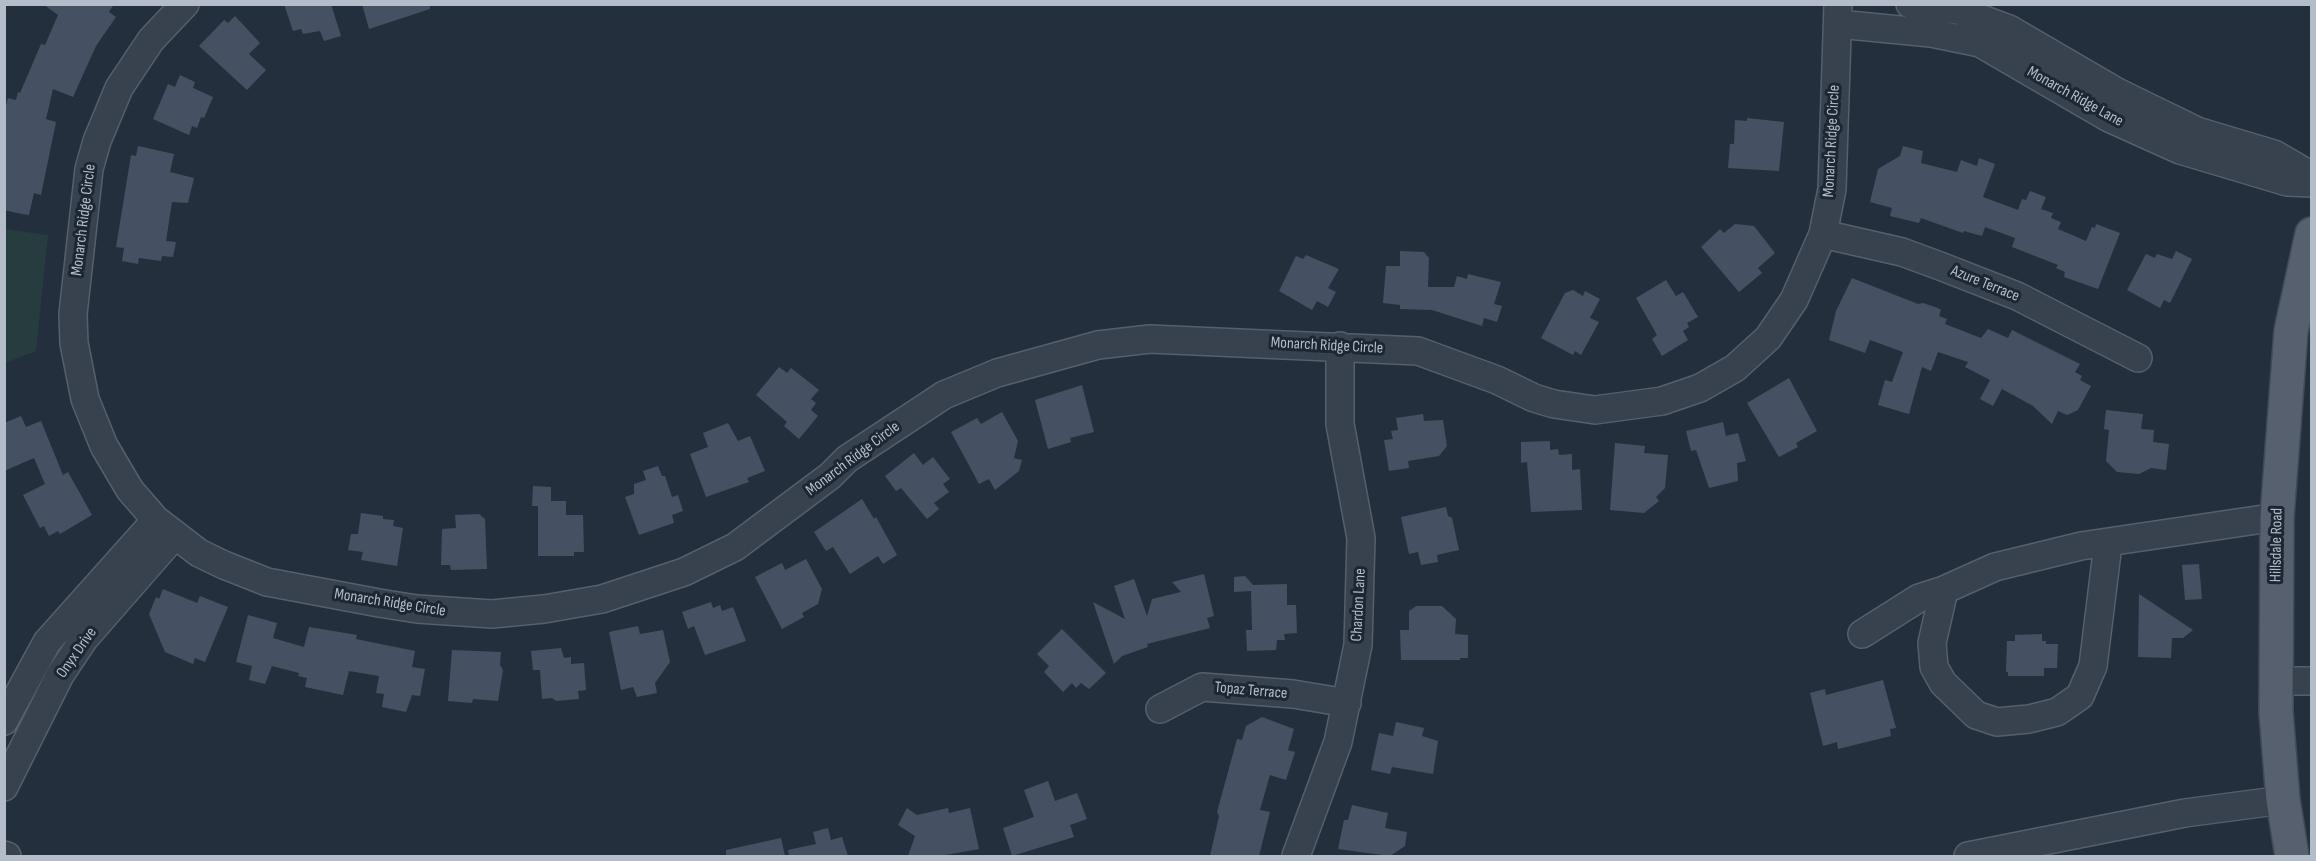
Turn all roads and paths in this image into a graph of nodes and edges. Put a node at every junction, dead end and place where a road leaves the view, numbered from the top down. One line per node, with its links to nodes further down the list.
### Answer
1 (185, 4): 11 (street, Monarch Ridge Circle)
2 (1910, 4): 4 (street, Monarch Ridge Lane)
3 (1838, 14): 5 (street, Monarch Ridge Lane); 6 (street, Monarch Ridge Circle)
4 (2312, 176)
5 (2312, 183)
6 (1823, 234): 8 (street, Monarch Ridge Circle); 9 (street, Azure Terrace)
7 (2312, 234): 10 (main road, Hillsdale Road)
8 (1340, 346): 11 (street, Monarch Ridge Circle); 17 (street, Chardon Lane)
9 (2138, 358)
10 (2277, 517): 12 (street); 15 (main road, Hillsdale Road)
11 (165, 528): 19 (street, Onyx Drive); 20 (street, Onyx Drive)
12 (2108, 544): 13 (street); 13 (street)
13 (1944, 590): 14 (street)
14 (1862, 634)
15 (2276, 681): 16 (street); 21 (main road, Hillsdale Road)
16 (2312, 681)
17 (1347, 703): 18 (street, Topaz Terrace); 22 (street, Chardon Lane)
18 (1160, 709)
19 (4, 721)
20 (4, 787)
21 (2283, 800): 23 (street); 24 (main road, Hillsdale Road)
22 (1296, 856)
23 (1968, 856)
24 (2292, 856)

